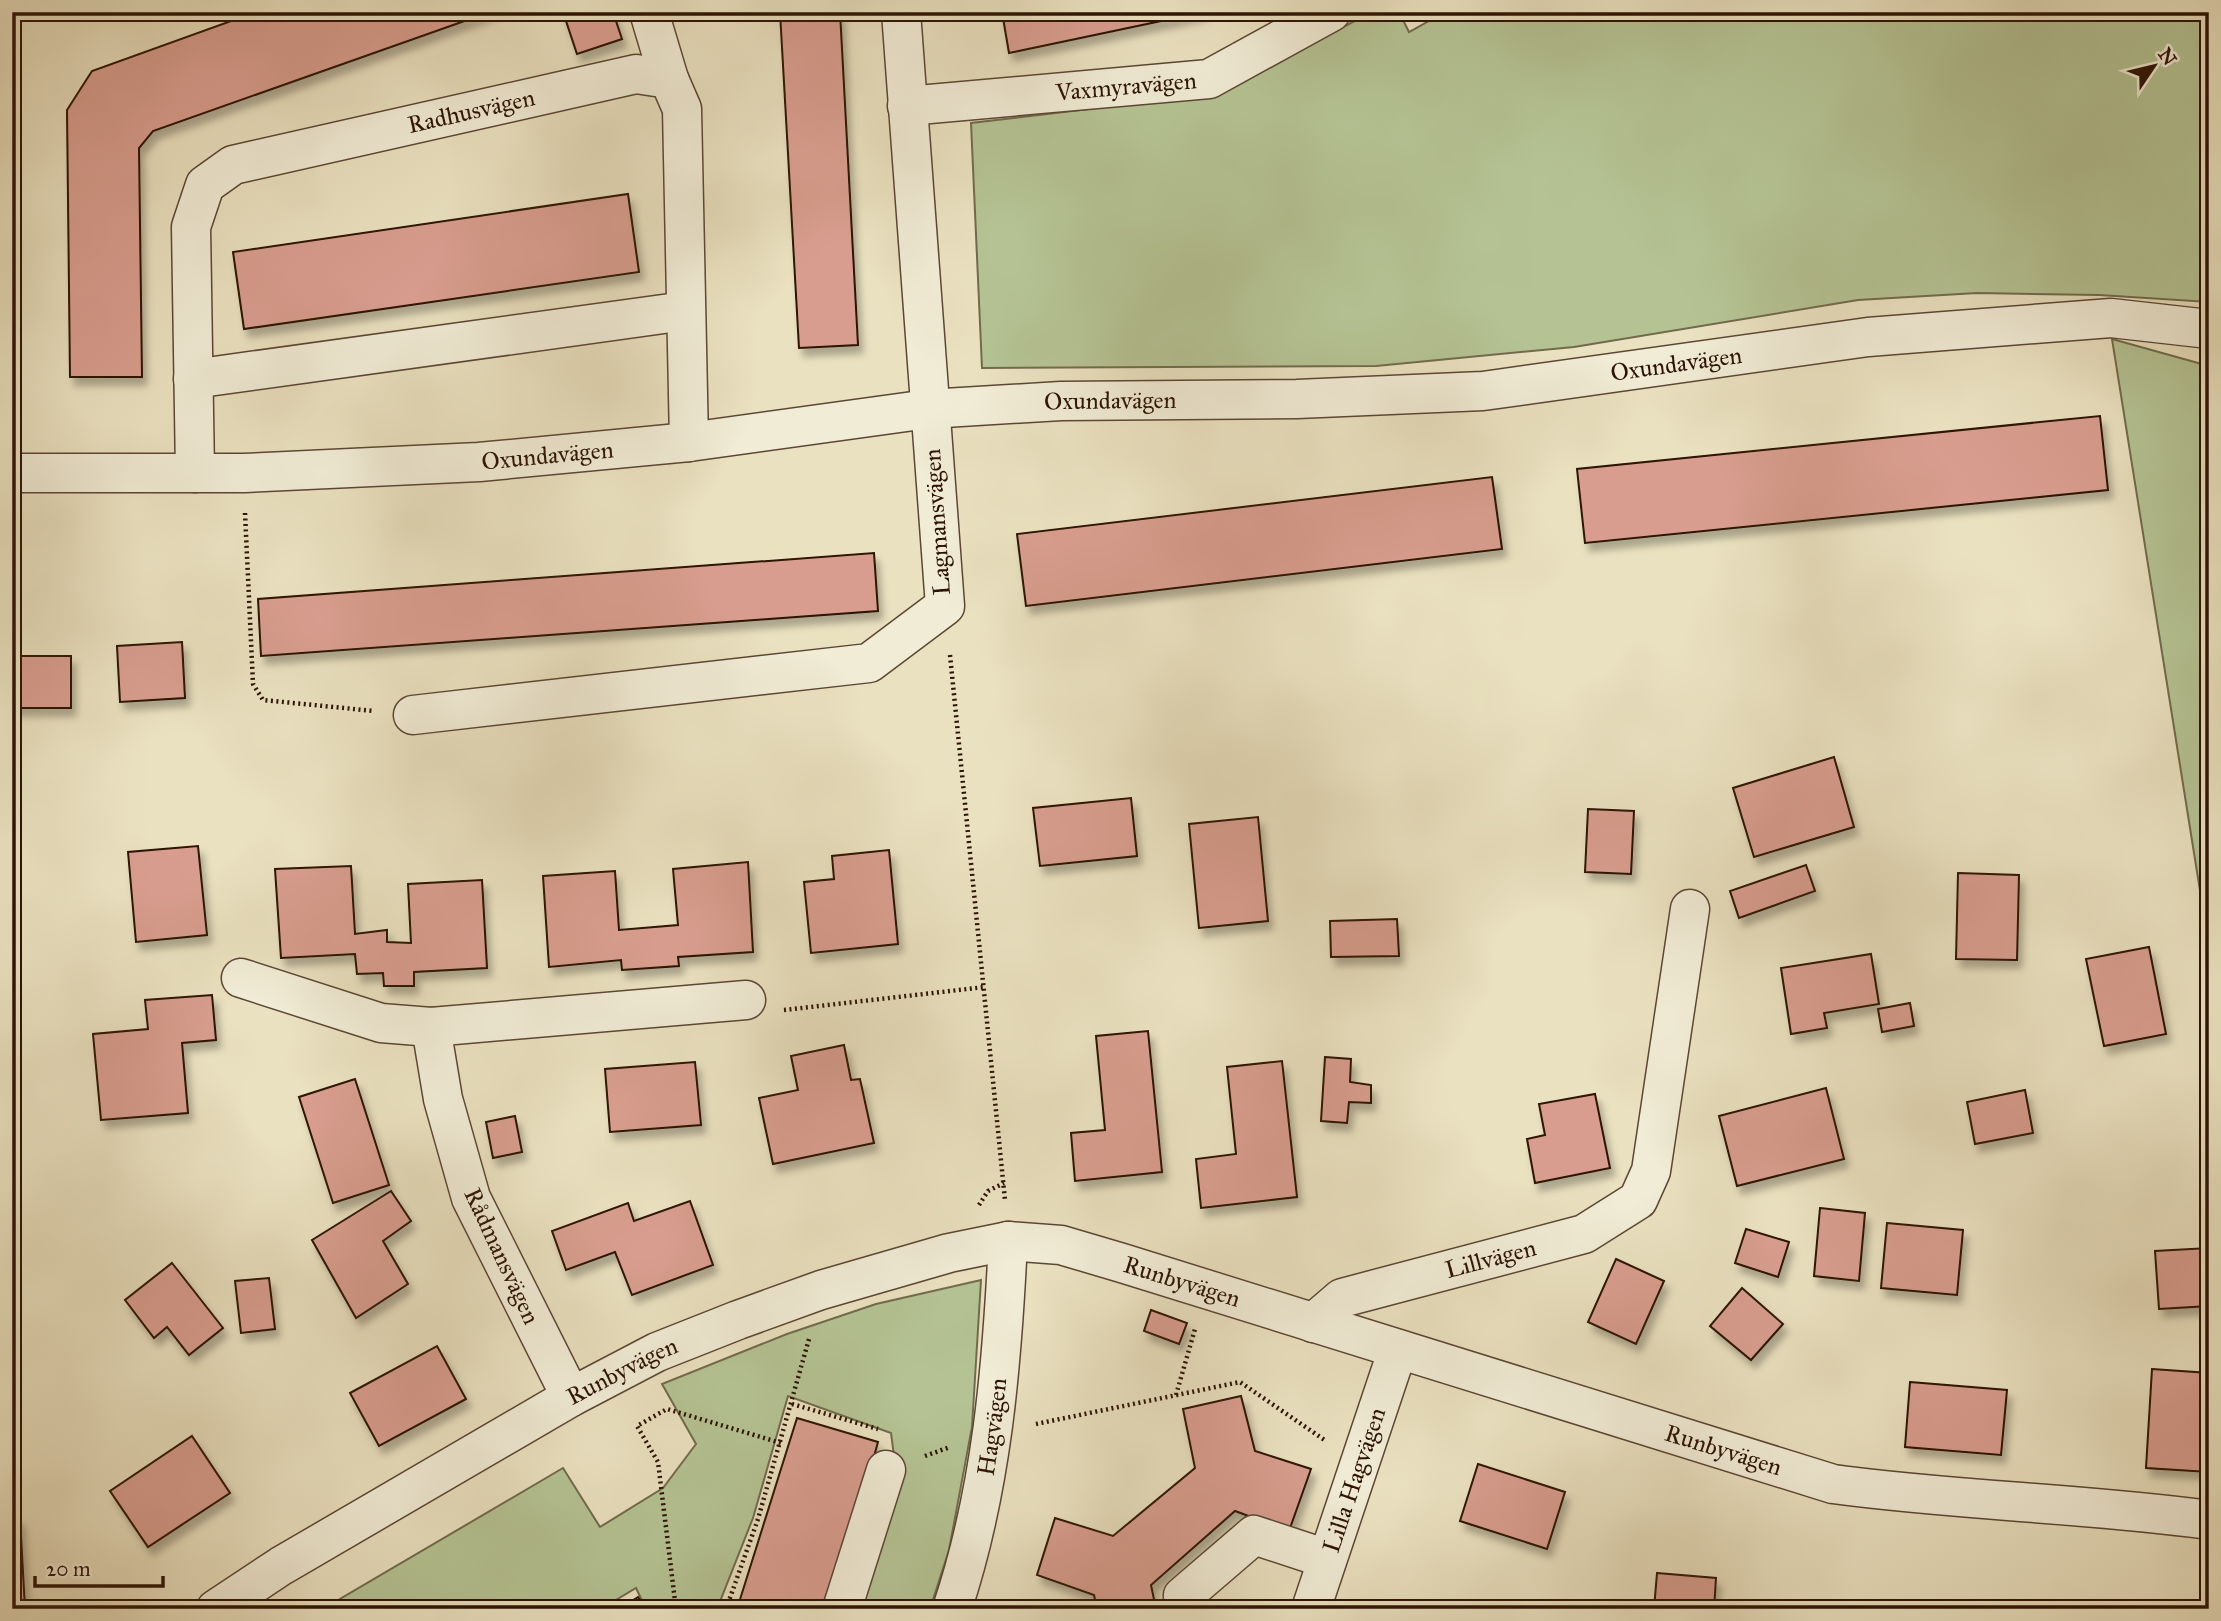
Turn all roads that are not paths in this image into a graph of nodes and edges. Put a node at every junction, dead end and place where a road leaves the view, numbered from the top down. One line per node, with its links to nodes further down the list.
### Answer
1 (649, 12): 4 (street)
2 (901, 12): 5 (street, Lagmansvägen)
3 (1332, 12): 5 (street, Vaxmyravägen)
4 (669, 79): 6 (street); 8 (street, Radhusvägen)
5 (906, 106): 9 (street, Lagmansvägen)
6 (685, 311): 8 (street); 10 (street)
7 (2209, 329): 9 (street, Oxundavägen)
8 (193, 379): 12 (street, Radhusvägen)
9 (928, 409): 10 (street, Oxundavägen); 13 (street, Lagmansvägen)
10 (689, 442): 12 (street, Oxundavägen)
11 (12, 473): 12 (street, Oxundavägen)
12 (195, 473)
13 (413, 715)
14 (1690, 909): 19 (street, Lillvägen)
15 (241, 978): 17 (street)
16 (746, 1000): 17 (street)
17 (431, 1027): 21 (street, Rådmansvägen)
18 (1008, 1241): 19 (street, Runbyvägen); 21 (street, Runbyvägen); 27 (street, Hagvägen)
19 (1313, 1323): 20 (street, Runbyvägen)
20 (1398, 1349): 23 (street, Runbyvägen); 24 (street, Lilla Hagvägen)
21 (571, 1396): 25 (street, Runbyvägen)
22 (886, 1470): 26 (street)
23 (2209, 1520)
24 (1327, 1559): 28 (street); 29 (street, Lilla Hagvägen)
25 (216, 1609)
26 (842, 1609)
27 (952, 1609)
28 (1186, 1609)
29 (1311, 1609)

